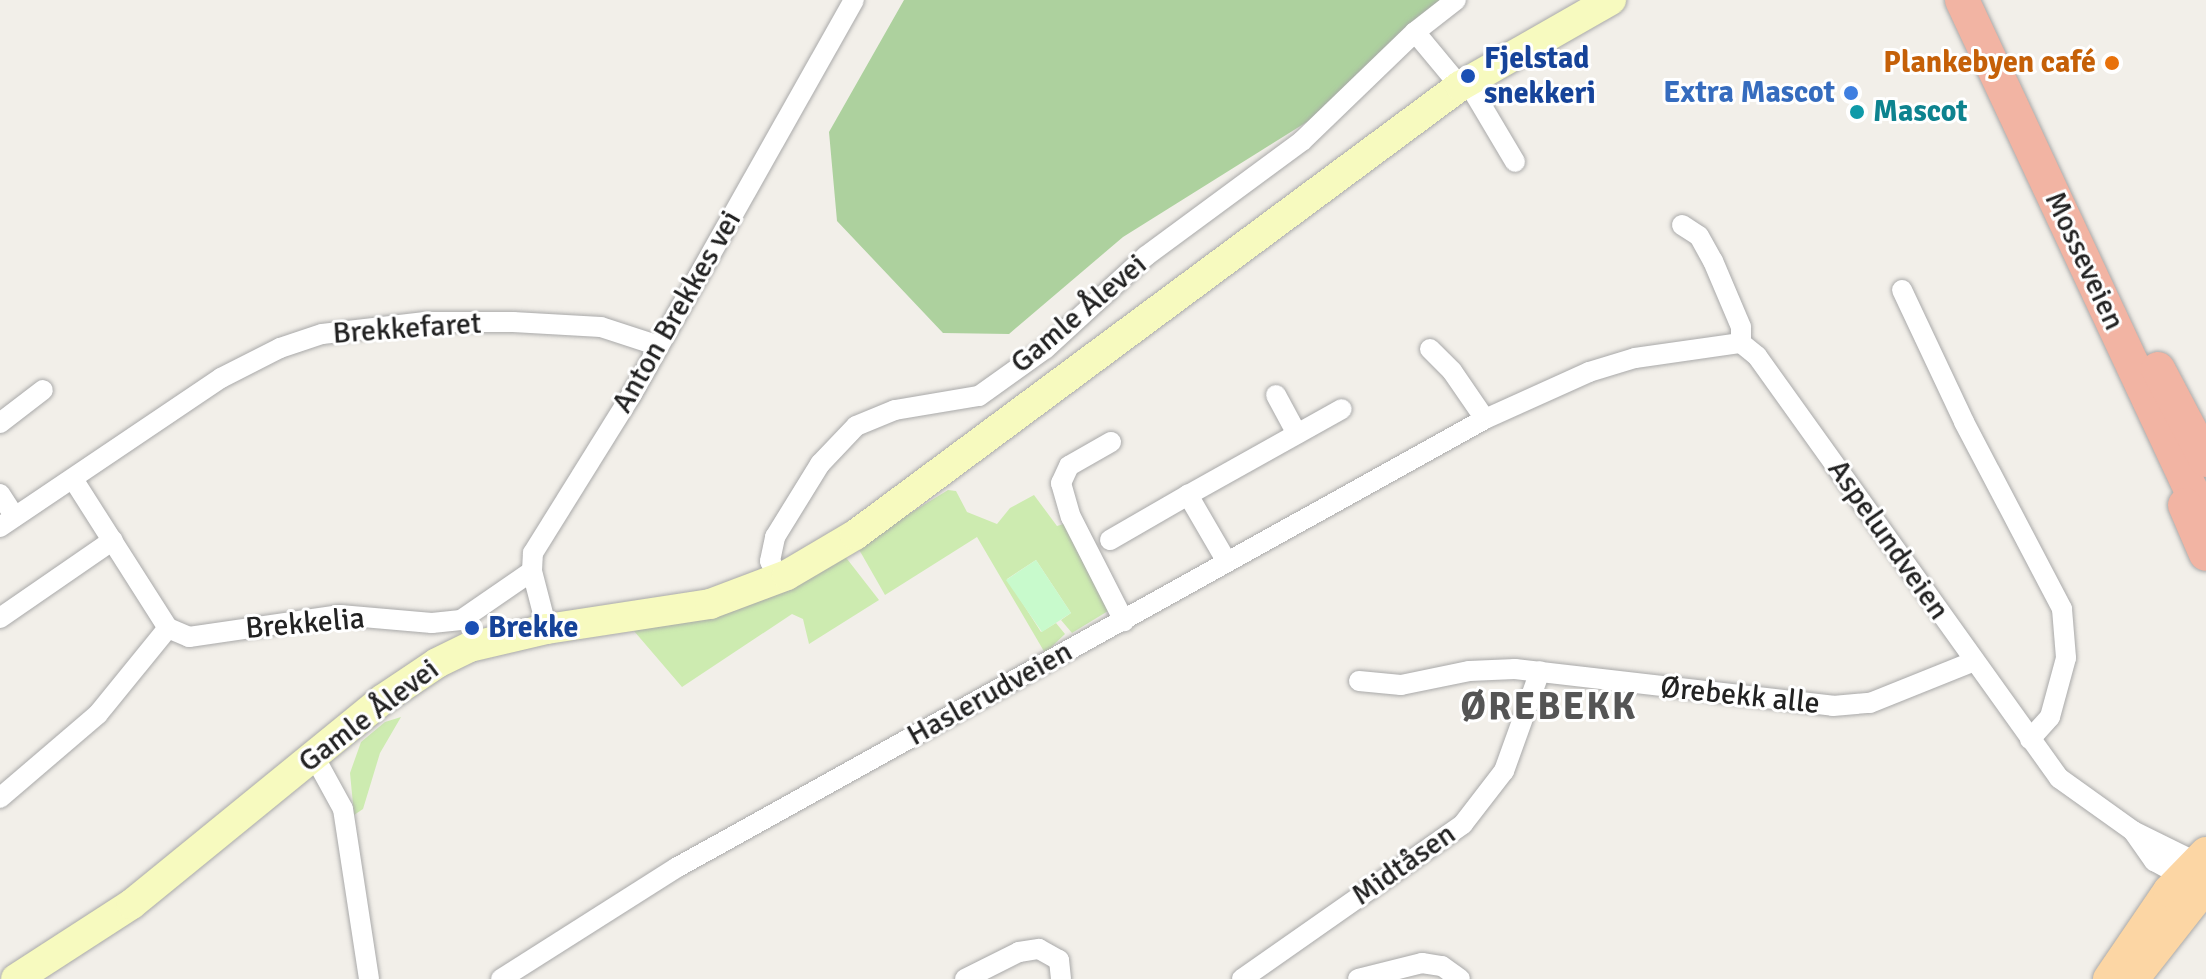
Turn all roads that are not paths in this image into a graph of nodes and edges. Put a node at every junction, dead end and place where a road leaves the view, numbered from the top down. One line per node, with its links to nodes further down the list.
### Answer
1 (854, 0): 13 (street, Anton Brekkes vei)
2 (1456, 0): 6 (street, Gamle Ålevei)
3 (1611, 0): 7 (main road, Gamle Ålevei)
4 (1962, 0): 11 (highway, Mosseveien)
5 (1985, 0): 15 (highway, Mosseveien)
6 (1415, 32): 7 (street); 35 (street, Gamle Ålevei)
7 (1464, 84): 8 (street); 35 (main road, Gamle Ålevei)
8 (1515, 162)
9 (1682, 225): 12 (street, Aspelundveien)
10 (1902, 290): 43 (street)
11 (2116, 330): 29 (highway, Mosseveien); 32 (highway)
12 (1741, 343): 19 (street, Haslerudveien); 40 (street, Aspelundveien)
13 (656, 345): 24 (street, Brekkefaret); 34 (street, Anton Brekkes vei)
14 (1430, 349): 19 (street)
15 (2148, 350): 23 (highway); 25 (highway, Mosseveien)
16 (43, 390): 20 (street)
17 (1276, 395): 21 (street)
18 (1342, 409): 21 (street)
19 (1485, 419): 33 (street, Haslerudveien)
20 (0, 423)
21 (1297, 434): 27 (street)
22 (1111, 442): 37 (street)
23 (2206, 460)
24 (73, 479): 28 (street, Brekkefaret); 30 (street)
25 (2206, 490)
26 (0, 494): 28 (street, Brekkefaret)
27 (1188, 495): 31 (street); 33 (street)
28 (7, 522)
29 (2206, 522)
30 (113, 540): 36 (street); 38 (street)
31 (1110, 540)
32 (2206, 554)
33 (1227, 562): 37 (street, Haslerudveien)
34 (532, 571): 38 (street, Brekkelia); 39 (street)
35 (779, 578): 39 (main road, Gamle Ålevei)
36 (0, 618)
37 (1124, 621): 48 (street, Haslerudveien)
38 (168, 628): 45 (street)
39 (547, 629): 44 (main road, Gamle Ålevei)
40 (1972, 662): 41 (street, Ørebekk alle); 43 (street, Aspelundveien)
41 (1540, 671): 42 (street, Ørebekk alle); 53 (street, Midtåsen)
42 (1359, 681)
43 (2030, 739): 46 (street, Aspelundveien)
44 (314, 756): 49 (main road, Gamle Ålevei); 50 (street)
45 (0, 798)
46 (2200, 875): 47 (main road)
47 (2126, 974)
48 (509, 977)
49 (16, 979)
50 (369, 979)
51 (965, 979): 52 (street)
52 (1061, 979)
53 (1242, 979)
54 (1358, 979): 55 (street)
55 (1460, 979)

